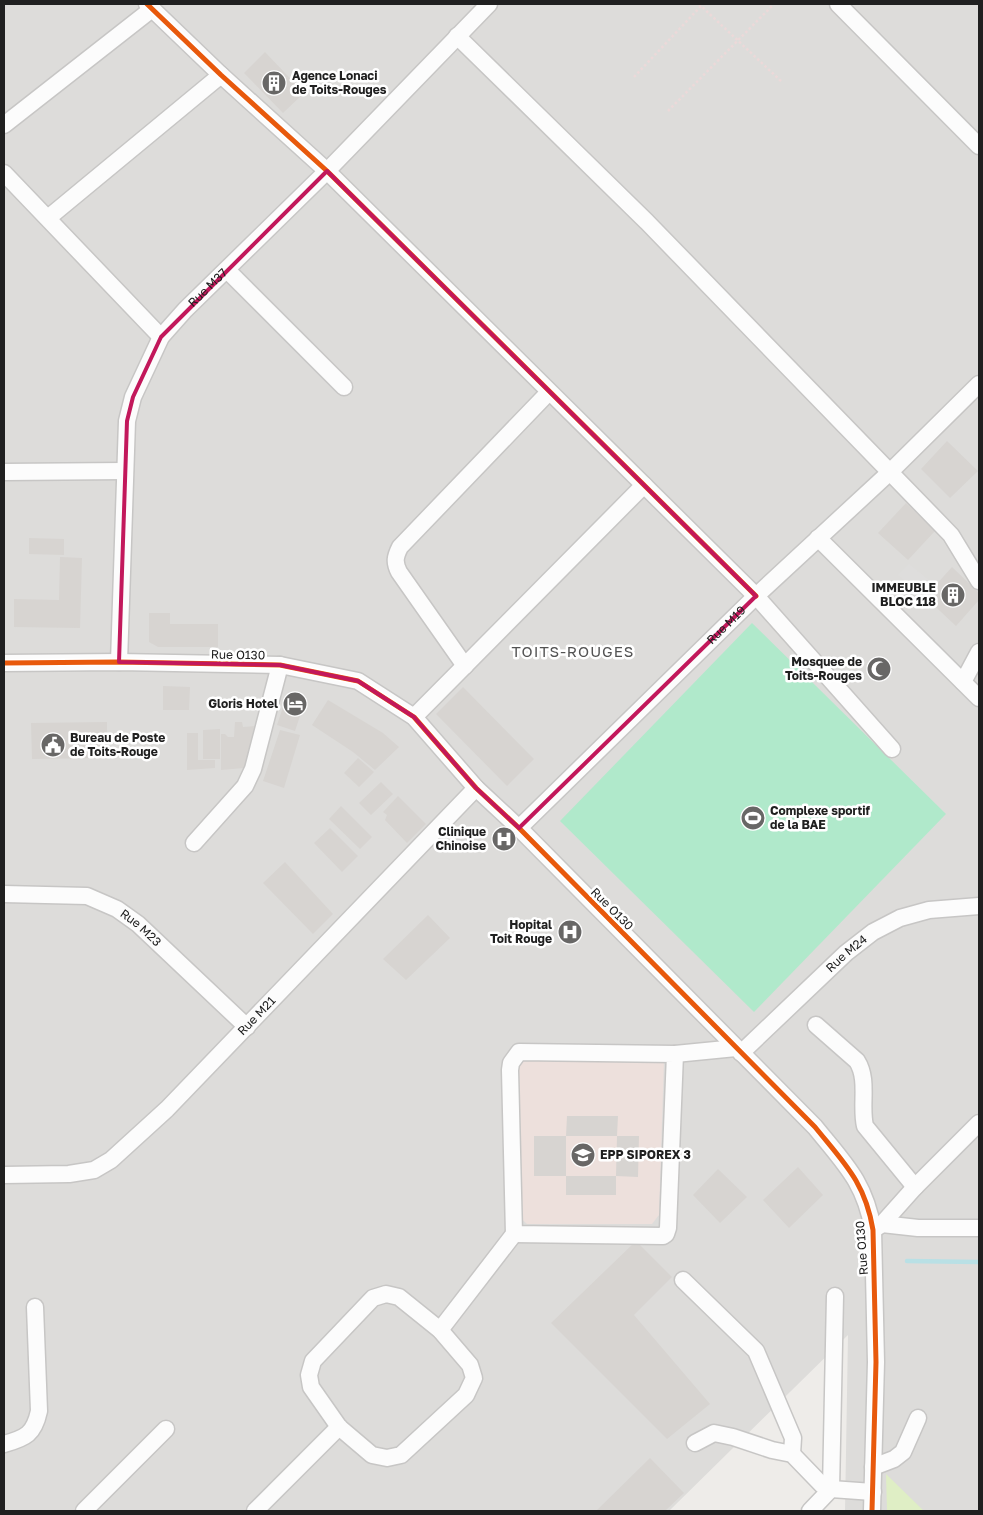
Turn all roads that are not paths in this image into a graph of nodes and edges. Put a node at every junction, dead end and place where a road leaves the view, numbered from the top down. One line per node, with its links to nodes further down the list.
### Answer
1 (489, 4): 4 (street, Rue M37)
2 (838, 4): 7 (street)
3 (149, 6): 5 (street); 6 (street)
4 (457, 36): 8 (street, Rue M37); 18 (street)
5 (222, 75): 8 (street); 10 (street)
6 (4, 125)
7 (979, 146)
8 (327, 171): 11 (street, Rue M37); 15 (street)
9 (4, 173): 10 (street)
10 (48, 218): 12 (street)
11 (227, 270): 12 (street, Rue M37); 13 (street)
12 (161, 337): 16 (street, Rue M37)
13 (344, 387)
14 (978, 387): 18 (street, Rue M19)
15 (550, 392): 19 (street); 27 (street)
16 (126, 471): 17 (street); 24 (street, Rue M37)
17 (4, 472)
18 (890, 472): 20 (street, Rue M19); 21 (street)
19 (644, 485): 22 (street); 27 (street)
20 (818, 538): 22 (street, Rue M19); 28 (street)
21 (979, 581)
22 (756, 596): 31 (street); 33 (street, Rue M19)
23 (979, 652): 28 (street)
24 (119, 662): 25 (street, Rue O130); 26 (street, Rue O130)
25 (4, 663)
26 (280, 665): 30 (street, Rue O130); 34 (street)
27 (465, 666): 30 (street)
28 (963, 682): 29 (street)
29 (979, 698)
30 (414, 717): 32 (street, Rue O130)
31 (892, 749)
32 (476, 788): 33 (street, Rue O130); 38 (street, Rue M21)
33 (518, 828): 39 (street, Rue O130)
34 (194, 843)
35 (4, 894): 38 (street, Rue M23)
36 (979, 906): 39 (street, Rue M24)
37 (816, 1025): 43 (street)
38 (247, 1027): 42 (street, Rue M21)
39 (739, 1050): 40 (street); 44 (street, Rue O130)
40 (674, 1054): 46 (street); 46 (street)
41 (979, 1123): 43 (street)
42 (4, 1175)
43 (915, 1187): 44 (street)
44 (878, 1227): 45 (street); 57 (street, Rue O130)
45 (979, 1228)
46 (514, 1234): 50 (street)
47 (683, 1280): 56 (street)
48 (835, 1296): 58 (street)
49 (35, 1307): 55 (street)
50 (440, 1330): 52 (street); 52 (street)
51 (918, 1418): 57 (street)
52 (339, 1427): 61 (street)
53 (166, 1429): 60 (street)
54 (695, 1443): 56 (street)
55 (4, 1444)
56 (792, 1454): 58 (street)
57 (874, 1467): 59 (street, Rue O130)
58 (831, 1489): 59 (street); 62 (street)
59 (873, 1492): 63 (street, Rue O130)
60 (84, 1511)
61 (255, 1511)
62 (810, 1511)
63 (872, 1511)

